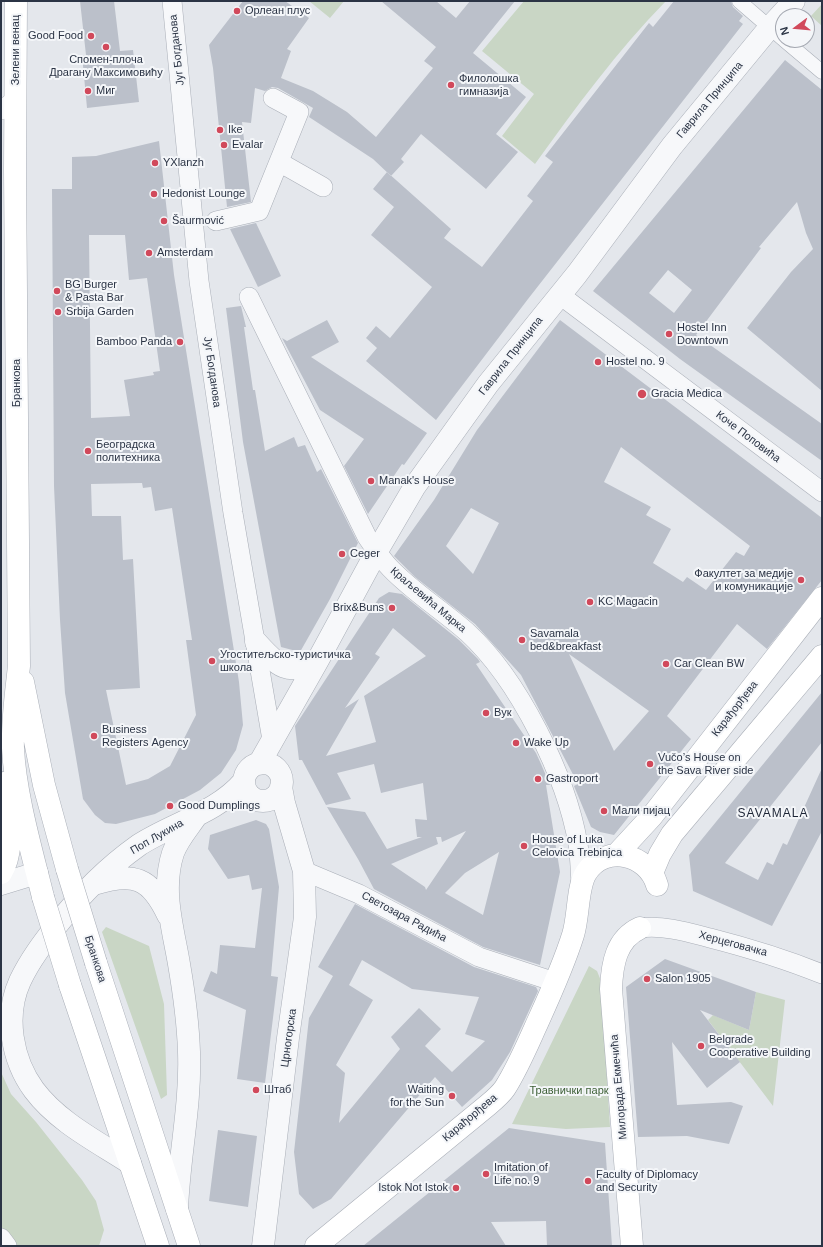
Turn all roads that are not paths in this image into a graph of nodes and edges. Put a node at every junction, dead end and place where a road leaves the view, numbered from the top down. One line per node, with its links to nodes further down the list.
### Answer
1 (16, 1): 9 (main road, Зелени венац)
2 (172, 1): 18 (street, Југ Богданова)
3 (739, 1): 4 (street)
4 (775, 32)
5 (775, 39): 13 (street, Гаврила Принципа)
6 (794, 48): 7 (street)
7 (822, 72)
8 (273, 98): 10 (street)
9 (8, 105): 21 (main road, Бранкова)
10 (279, 162): 11 (street); 12 (street)
11 (324, 186)
12 (216, 221)
13 (560, 295): 15 (street, Коче Поповића); 16 (street, Гаврила Принципа)
14 (249, 297): 16 (street, Краљевића Марка)
15 (822, 492)
16 (377, 552): 20 (street, Гаврила Принципа); 32 (street, Краљевића Марка)
17 (822, 598): 26 (main road, Карађорђева)
18 (256, 642): 20 (street); 22 (street, Југ Богданова)
19 (822, 656): 26 (main road)
20 (318, 660): 22 (street, Гаврила Принципа)
21 (19, 666): 23 (main road, Бранкова); 38 (main road, Бранкова, bridge)
22 (272, 740): 24 (street)
23 (13, 749): 28 (main road); 29 (main road, Бранкова)
24 (263, 783): 25 (street, Поп Лукина); 27 (street)
25 (198, 814): 31 (street, Поп Лукина); 33 (street)
26 (616, 855): 32 (main road)
27 (304, 871): 36 (street, Светозара Радића); 40 (street, Црногорска)
28 (1, 873)
29 (37, 873): 30 (street); 37 (main road, Бранкова, bridge)
30 (1, 884)
31 (94, 884): 33 (street); 37 (street, Поп Лукина)
32 (581, 892): 36 (main road, Карађорђева)
33 (170, 920): 38 (street)
34 (635, 931): 35 (street, Херцеговачка); 45 (main road, Милорада Екмечића)
35 (822, 974)
36 (555, 982): 44 (main road, Карађорђева)
37 (130, 1163): 42 (main road, Бранкова)
38 (177, 1212): 43 (main road, Бранкова)
39 (1, 1238): 41 (street)
40 (266, 1240)
41 (8, 1246)
42 (158, 1246)
43 (188, 1246)
44 (316, 1246)
45 (632, 1246)

